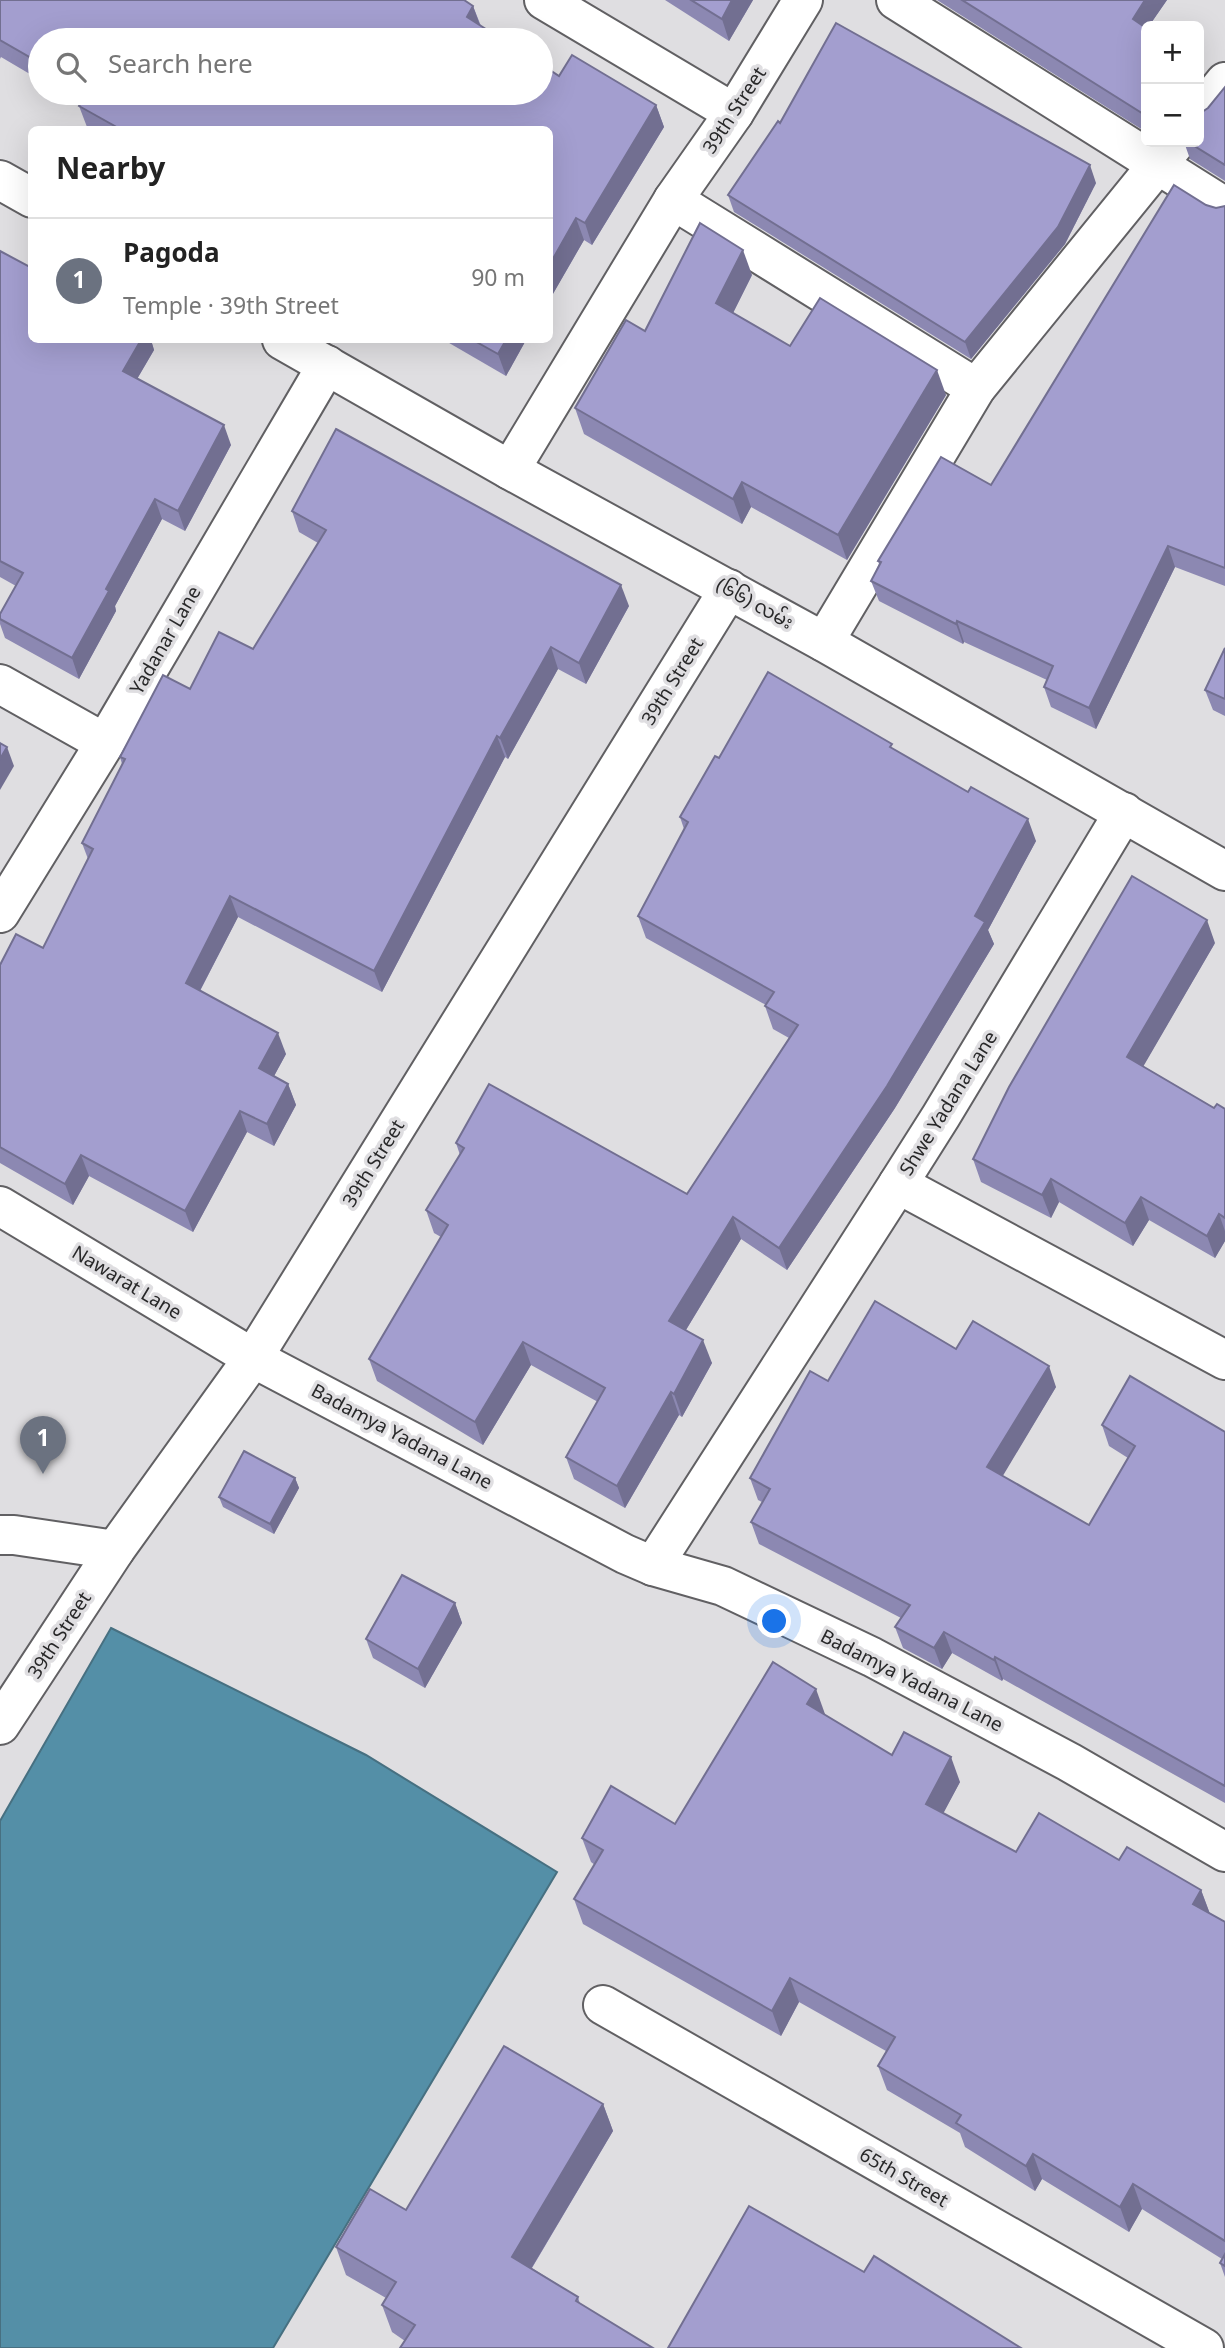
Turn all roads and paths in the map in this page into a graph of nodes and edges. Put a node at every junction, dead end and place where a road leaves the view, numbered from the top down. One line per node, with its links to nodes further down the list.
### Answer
1 (544, 0): 6 (street)
2 (803, 0): 6 (street, 39th Street)
3 (896, 0): 7 (street)
4 (1225, 82): 5 (street)
5 (1204, 108)
6 (734, 113): 10 (street, 39th Street)
7 (1167, 153): 11 (street); 14 (street)
8 (0, 180): 9 (street)
9 (28, 196)
10 (673, 200): 14 (street); 15 (street, 39th Street)
11 (1225, 207)
12 (287, 343): 13 (street, (၆၆) လမ်း)
13 (327, 365): 15 (street, (၆၆) လမ်း); 19 (street, Yadanar Lane)
14 (976, 388): 17 (street)
15 (510, 470): 16 (street, (၆၆) လမ်း)
16 (729, 589): 17 (street, (၆၆) လမ်း); 25 (street, 39th Street)
17 (824, 642): 20 (street, (၆၆) လမ်း)
18 (0, 684): 19 (street)
19 (105, 743): 22 (street, Yadanar Lane)
20 (1124, 812): 21 (street, (၆၆) လမ်း); 23 (street, Shwe Yadana Lane)
21 (1224, 869)
22 (0, 913)
23 (898, 1184): 26 (street, Shwe Yadana Lane); 29 (street)
24 (0, 1206): 25 (street, Nawarat Lane)
25 (253, 1358): 28 (street, 39th Street); 29 (street, Badamya Yadana Lane)
26 (1225, 1360)
27 (0, 1535): 28 (street)
28 (115, 1550): 30 (street, 39th Street)
29 (653, 1566): 31 (street, Badamya Yadana Lane)
30 (0, 1725)
31 (1225, 1852)
32 (603, 2005): 33 (street, 65th Street)
33 (1204, 2348)

